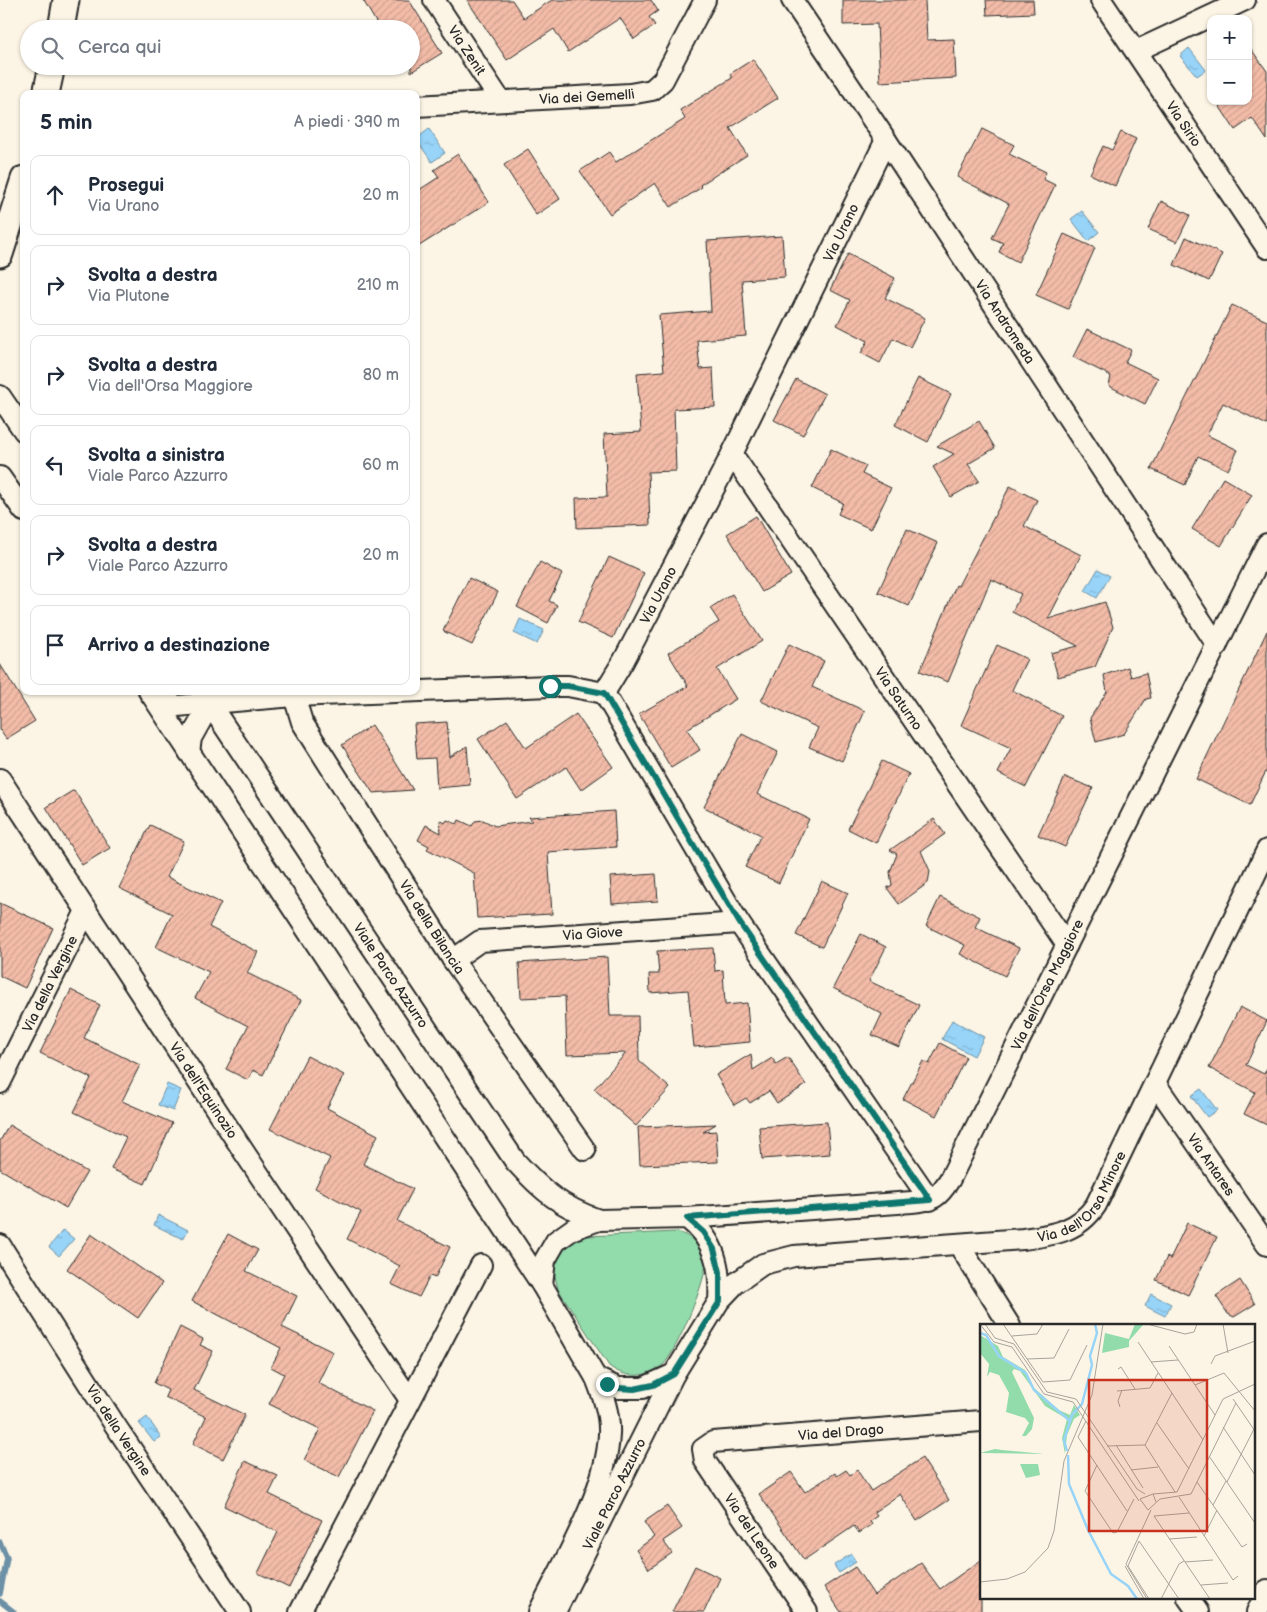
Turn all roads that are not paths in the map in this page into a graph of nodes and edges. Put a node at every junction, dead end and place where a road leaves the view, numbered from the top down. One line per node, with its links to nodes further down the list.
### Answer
1 (66, 0): 7 (main road)
2 (434, 0): 11 (street, Via Zenit)
3 (705, 0): 11 (street, Via dei Gemelli)
4 (792, 0): 13 (street, Via Andromeda)
5 (1101, 0): 8 (street, Via Sirio)
6 (1245, 0): 8 (street)
7 (63, 20)
8 (1136, 51): 15 (street, Via Sirio)
9 (50, 75): 10 (main road)
10 (47, 90)
11 (500, 100): 12 (street, Via dei Gemelli)
12 (420, 106)
13 (886, 140): 19 (street, Via Urano); 23 (street, Via Andromeda)
14 (20, 192): 16 (main road)
15 (1267, 248)
16 (0, 254)
17 (0, 396): 18 (street)
18 (20, 425)
19 (732, 454): 25 (street, Via Urano); 36 (street, Via Saturno)
20 (0, 477): 21 (street)
21 (20, 505)
22 (1267, 544): 23 (street, Via dell'Orsa Maggiore)
23 (1217, 645): 36 (street, Via dell'Orsa Maggiore)
24 (420, 691): 25 (street)
25 (604, 693): 35 (street)
26 (151, 695): 31 (street, Viale Parco Azzurro)
27 (155, 695): 30 (street, Viale Parco Azzurro)
28 (320, 695): 29 (street)
29 (294, 696): 30 (street); 37 (street, Via della Bilancia)
30 (205, 698): 31 (street); 43 (street, Viale Parco Azzurro)
31 (189, 752): 48 (street, Viale Parco Azzurro)
32 (0, 778): 34 (street, Via dell'Equinozio)
33 (1267, 850): 39 (street, Via dell'Orsa Minore)
34 (86, 911): 38 (street, Via della Vergine); 53 (street, Via dell'Equinozio)
35 (739, 922): 37 (street, Via Giove); 41 (street)
36 (1067, 945): 41 (street, Via dell'Orsa Maggiore)
37 (453, 960): 40 (street, Via della Bilancia)
38 (0, 1083)
39 (1155, 1083): 45 (street, Via dell'Orsa Minore); 46 (street, Via Antares)
40 (585, 1150)
41 (930, 1200): 42 (street)
42 (687, 1218): 43 (street, Viale Parco Azzurro); 49 (street)
43 (599, 1220): 48 (street, Viale Parco Azzurro)
44 (0, 1245): 58 (street, Via della Vergine)
45 (959, 1245): 49 (street, Via dell'Orsa Minore); 50 (street)
46 (1267, 1245)
47 (481, 1265): 53 (street)
48 (542, 1285): 52 (street, Viale Parco Azzurro)
49 (720, 1301): 51 (street, Viale Parco Azzurro)
50 (1009, 1324)
51 (674, 1374): 52 (street); 61 (street, Viale Parco Azzurro)
52 (596, 1378): 60 (street, Viale Parco Azzurro)
53 (410, 1400): 59 (street)
54 (980, 1421): 55 (street, Via del Drago)
55 (703, 1449): 62 (street, Via del Leone)
56 (1267, 1590): 64 (street)
57 (1189, 1600): 63 (street)
58 (240, 1612)
59 (300, 1612)
60 (539, 1612)
61 (555, 1612)
62 (807, 1612)
63 (1198, 1612)
64 (1257, 1612)

